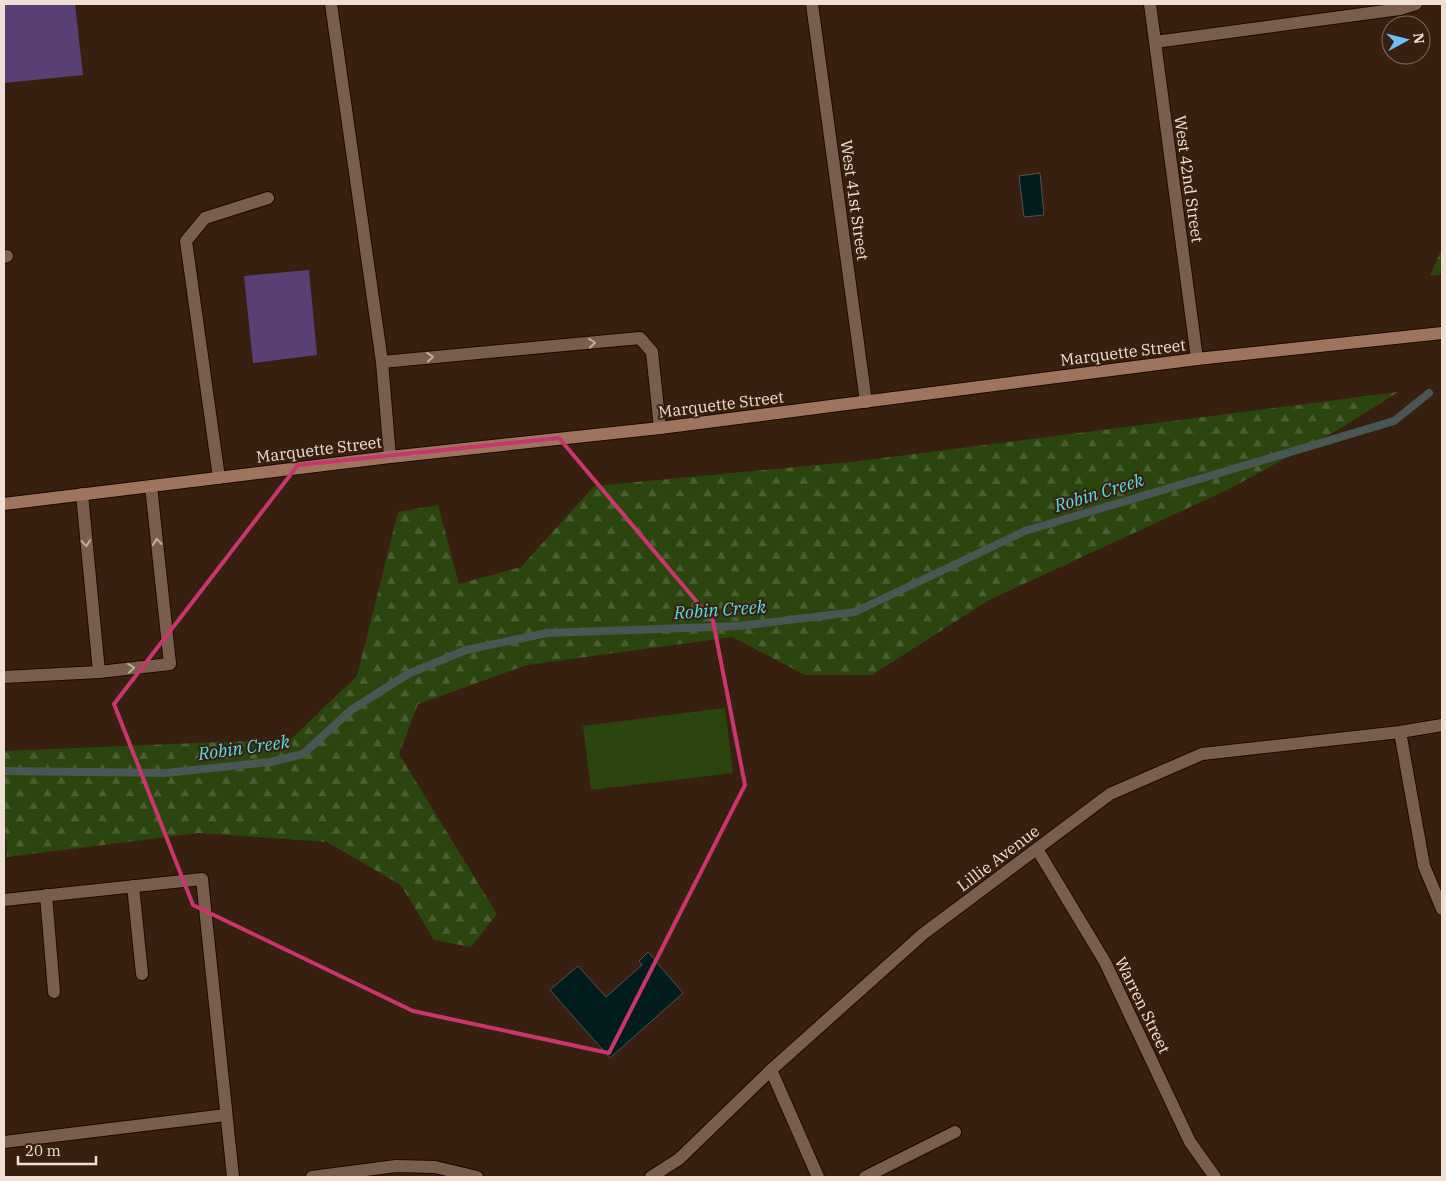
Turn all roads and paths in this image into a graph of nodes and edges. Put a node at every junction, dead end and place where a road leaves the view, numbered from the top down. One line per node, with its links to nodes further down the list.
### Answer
1 (331, 4): 9 (street)
2 (812, 4): 10 (street, West 41st Street)
3 (1150, 4): 5 (street, West 42nd Street)
4 (1416, 4): 5 (street)
5 (1155, 42): 8 (street, West 42nd Street)
6 (268, 198): 13 (street)
7 (1442, 333): 8 (street, Marquette Street)
8 (1197, 359): 10 (street, Marquette Street)
9 (382, 362): 11 (street, one-way to 11); 12 (street)
10 (866, 402): 11 (street, Marquette Street)
11 (660, 428): 12 (street, Marquette Street)
12 (390, 457): 13 (street, Marquette Street)
13 (218, 478): 14 (street, Marquette Street)
14 (151, 486): 15 (street, Marquette Street); 17 (street, one-way to 14)
15 (82, 494): 16 (street, Marquette Street); 17 (street, one-way to 17)
16 (4, 504)
17 (98, 672): 18 (street)
18 (4, 677)
19 (1442, 725): 20 (street, Lillie Avenue)
20 (1400, 732): 21 (street, Lillie Avenue); 25 (street)
21 (1037, 849): 28 (street, Lillie Avenue); 38 (street, Warren Street)
22 (133, 886): 23 (street); 26 (street); 29 (street)
23 (46, 896): 24 (street); 27 (street)
24 (4, 900)
25 (1442, 909)
26 (142, 974)
27 (54, 992)
28 (771, 1070): 35 (street, Lillie Avenue); 36 (street)
29 (226, 1115): 31 (street); 32 (street)
30 (955, 1132): 37 (street)
31 (4, 1142)
32 (233, 1177)
33 (312, 1177): 34 (street)
34 (477, 1177)
35 (651, 1177)
36 (818, 1177)
37 (865, 1177)
38 (1215, 1177)

